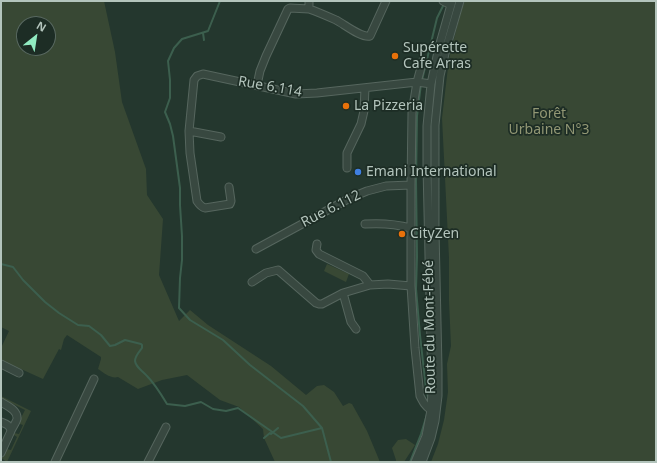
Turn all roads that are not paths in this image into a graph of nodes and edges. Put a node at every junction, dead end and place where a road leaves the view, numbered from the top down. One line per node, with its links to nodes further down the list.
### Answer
1 (309, 1): 6 (street)
2 (386, 1): 6 (street)
3 (443, 1): 5 (street)
4 (460, 1): 39 (street, Route du Mont-Fébé)
5 (452, 3): 9 (street, Route du Mont-Fébé)
6 (309, 9): 10 (street)
7 (423, 60): 8 (street)
8 (417, 82): 9 (street, Rue 6.114); 11 (street, Rue 6.114); 15 (street)
9 (432, 84): 30 (street, Route du Mont-Fébé)
10 (257, 85): 11 (street, Rue 6.114); 12 (street, Rue 6.114)
11 (365, 88): 14 (street)
12 (189, 131): 13 (street); 16 (street)
13 (221, 137)
14 (347, 168)
15 (411, 185): 18 (street); 20 (street, Rue 6.112)
16 (229, 187)
17 (364, 224): 18 (street)
18 (411, 228): 23 (street)
19 (317, 244): 22 (street)
20 (256, 249)
21 (252, 282): 24 (street)
22 (370, 285): 23 (street); 24 (street)
23 (411, 286): 30 (street)
24 (343, 293): 25 (street)
25 (356, 330)
26 (1, 364): 27 (street)
27 (19, 373)
28 (94, 379): 36 (street)
29 (1, 402): 33 (street)
30 (431, 410): 38 (street, Route du Mont-Fébé)
31 (1, 422): 33 (street)
32 (166, 427): 37 (street)
33 (11, 431): 34 (street)
34 (4, 437): 35 (street)
35 (1, 453)
36 (55, 462)
37 (148, 462)
38 (415, 462)
39 (422, 462)

